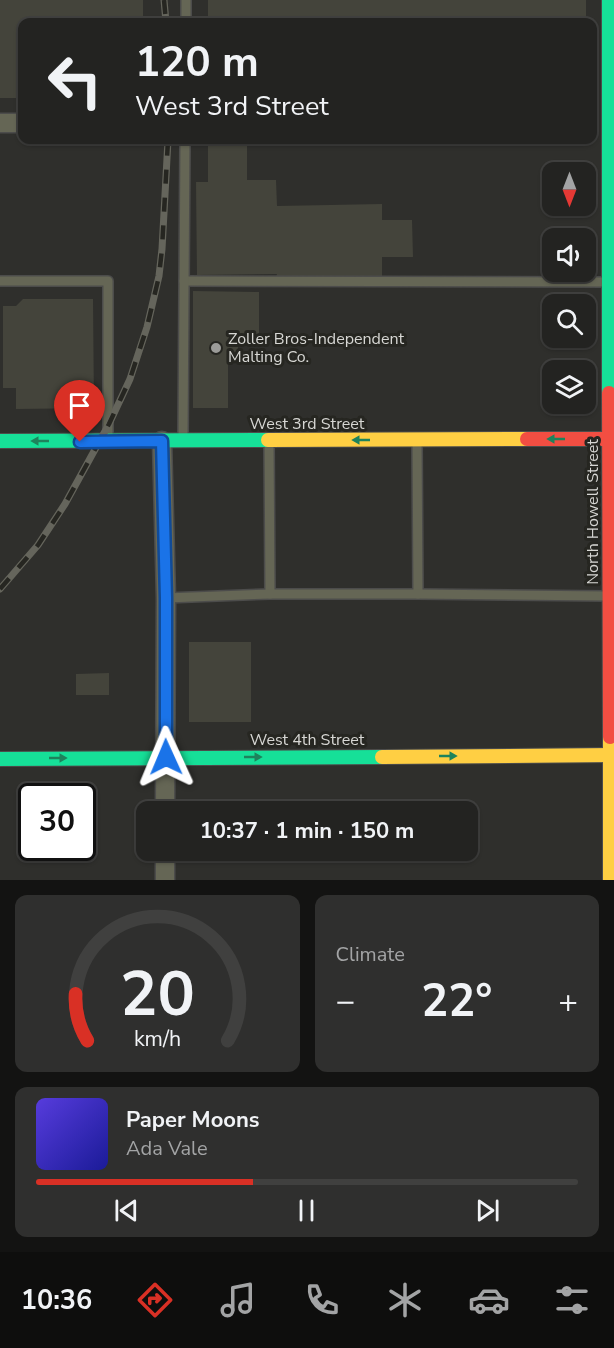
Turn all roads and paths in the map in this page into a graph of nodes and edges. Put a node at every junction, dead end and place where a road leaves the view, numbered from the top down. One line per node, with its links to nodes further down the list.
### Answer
1 (186, 0): 3 (lane)
2 (609, 0): 6 (main road, North Howell Street)
3 (186, 18)
4 (0, 123): 5 (street)
5 (18, 123)
6 (606, 123): 10 (main road, North Howell Street)
7 (185, 144): 9 (lane)
8 (0, 281): 15 (lane)
9 (184, 281): 10 (lane); 17 (lane)
10 (612, 282): 11 (main road, North Howell Street)
11 (611, 439): 13 (main road, West 3rd Street, one-way to 13); 20 (main road, North Howell Street)
12 (269, 440): 13 (main road, West 3rd Street, one-way to 12); 17 (main road, West 3rd Street); 18 (lane)
13 (417, 440): 19 (lane)
14 (0, 441): 15 (main road, West 3rd Street, one-way to 14)
15 (108, 441): 16 (main road, West 3rd Street)
16 (162, 441): 17 (main road, West 3rd Street); 21 (street)
17 (183, 441)
18 (270, 594): 19 (lane); 21 (lane)
19 (418, 594): 20 (lane)
20 (612, 596): 22 (main road, North Howell Street)
21 (166, 598): 23 (street)
22 (611, 755): 23 (main road, West 4th Street, one-way to 22); 28 (main road, North Howell Street)
23 (166, 757): 24 (main road, West 4th Street, one-way to 23); 25 (street)
24 (0, 759)
25 (165, 801)
26 (165, 861): 27 (street)
27 (165, 880)
28 (610, 880)

